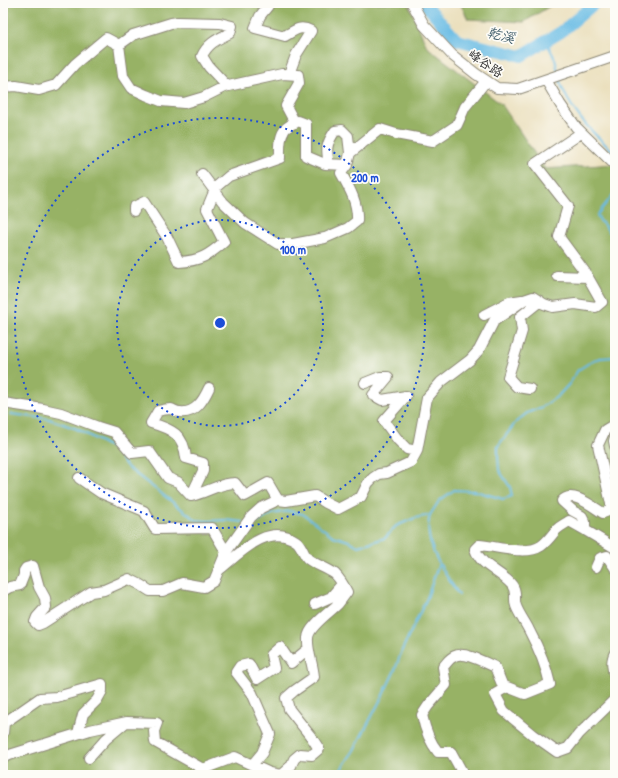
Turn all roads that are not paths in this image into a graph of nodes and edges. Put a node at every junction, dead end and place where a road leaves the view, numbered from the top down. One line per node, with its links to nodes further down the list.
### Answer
1 (412, 3): 7 (street, 峰谷路)
2 (268, 6): 5 (street)
3 (119, 45): 8 (street); 8 (street); 9 (street)
4 (615, 56): 6 (street, 峰谷路)
5 (289, 74): 8 (street); 10 (street)
6 (546, 80): 7 (street, 峰谷路); 11 (street)
7 (486, 81): 12 (street)
8 (227, 86)
9 (3, 87)
10 (295, 123): 13 (street); 17 (street)
11 (582, 133): 15 (street); 20 (street)
12 (350, 153): 13 (street); 14 (street)
13 (328, 164): 14 (street)
14 (347, 164): 17 (street)
15 (615, 166)
16 (202, 174): 17 (street)
17 (214, 192): 18 (street)
18 (134, 211)
19 (557, 276): 20 (street)
20 (588, 276): 22 (street)
21 (524, 300): 22 (street); 23 (street); 31 (street)
22 (540, 301): 26 (street)
23 (484, 314)
24 (365, 383): 31 (street)
25 (209, 388): 33 (street)
26 (530, 389)
27 (3, 403): 33 (street)
28 (615, 424): 35 (street)
29 (615, 437): 30 (street)
30 (615, 446)
31 (417, 451): 34 (street)
32 (79, 478): 37 (street)
33 (191, 496): 34 (street)
34 (278, 500): 37 (street)
35 (585, 530): 36 (street); 47 (street)
36 (615, 548)
37 (226, 552): 40 (street)
38 (596, 567): 39 (street)
39 (615, 568)
40 (218, 571): 41 (street); 42 (street)
41 (342, 584): 43 (street); 44 (street)
42 (3, 591)
43 (315, 604)
44 (308, 649): 54 (street); 54 (street)
45 (615, 653): 46 (street)
46 (615, 679)
47 (504, 689): 48 (street); 55 (street)
48 (615, 699)
49 (127, 722): 51 (street); 53 (street); 54 (street)
50 (3, 733): 51 (street)
51 (78, 733): 52 (street)
52 (3, 757)
53 (89, 758)
54 (252, 765)
55 (461, 770)

